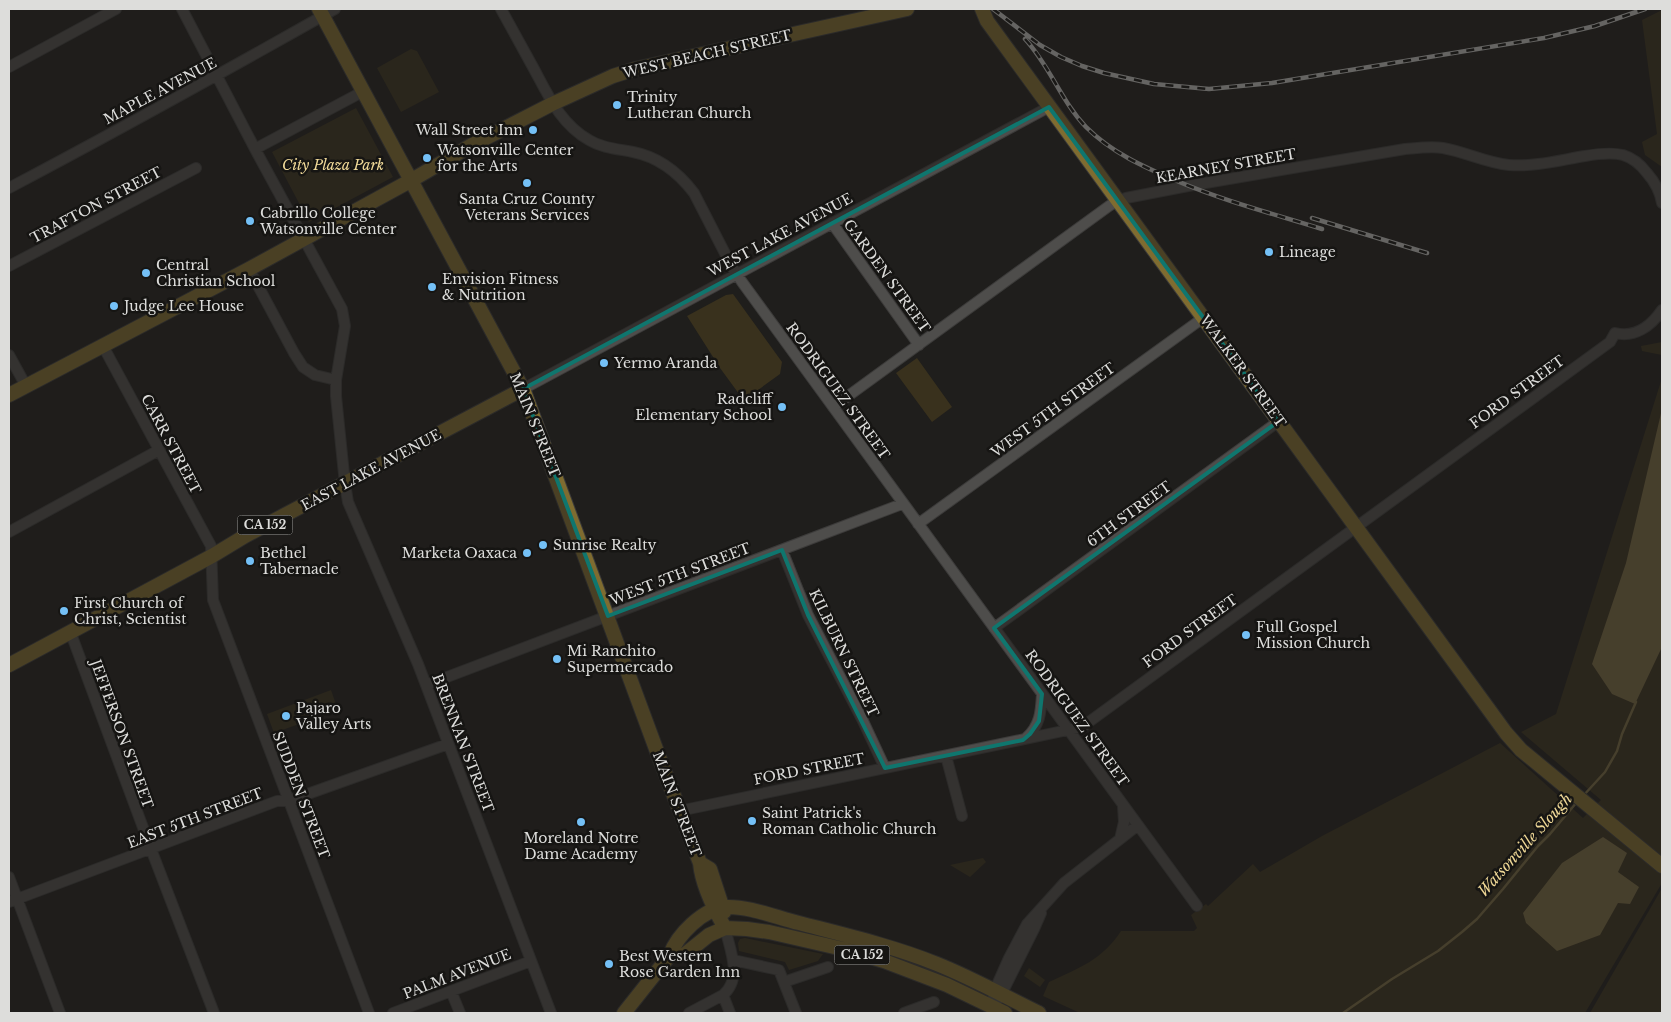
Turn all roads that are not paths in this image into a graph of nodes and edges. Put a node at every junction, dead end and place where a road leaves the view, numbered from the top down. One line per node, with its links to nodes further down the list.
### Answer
1 (116, 9): 7 (street)
2 (182, 9): 8 (street, BRENNAN STREET)
3 (502, 9): 10 (street, RODRIGUEZ STREET)
4 (907, 9): 10 (main road, WEST BEACH STREET)
5 (982, 9): 11 (main road, WALKER STREET)
6 (326, 11): 8 (street, MAPLE AVENUE); 9 (main road, MAIN STREET)
7 (9, 67)
8 (217, 76): 12 (street, BRENNAN STREET); 15 (street, MAPLE AVENUE)
9 (362, 92): 12 (street); 14 (main road, MAIN STREET)
10 (552, 104): 14 (main road, WEST BEACH STREET); 22 (street, RODRIGUEZ STREET)
11 (1049, 107): 16 (main road, WALKER STREET); 18 (street, WEST LAKE AVENUE)
12 (255, 149): 19 (street, BRENNAN STREET)
13 (196, 168): 20 (street, TRAFTON STREET)
14 (410, 181): 19 (main road, WEST BEACH STREET); 30 (main road, MAIN STREET)
15 (9, 188)
16 (1117, 201): 17 (street, KEARNEY STREET); 24 (main road, WALKER STREET); 25 (street, KEARNEY STREET)
17 (1662, 203)
18 (832, 223): 22 (street, WEST LAKE AVENUE); 25 (street, GARDEN STREET)
19 (304, 238): 21 (main road, WEST BEACH STREET); 28 (street, BRENNAN STREET)
20 (9, 266)
21 (249, 269): 26 (main road, WEST BEACH STREET); 28 (street)
22 (737, 274): 30 (street, WEST LAKE AVENUE); 32 (street, RODRIGUEZ STREET)
23 (1662, 310): 38 (street, FORD STREET)
24 (1203, 318): 33 (main road, WALKER STREET); 37 (street, WEST 5TH STREET)
25 (919, 345): 32 (street, KEARNEY STREET)
26 (103, 346): 29 (main road, WEST BEACH STREET); 34 (street, CARR STREET)
27 (9, 354): 29 (street)
28 (336, 380): 35 (street, BRENNAN STREET)
29 (26, 386): 31 (main road, WEST BEACH STREET)
30 (523, 389): 35 (main road, EAST LAKE AVENUE / CA 152); 42 (main road, MAIN STREET)
31 (9, 395)
32 (833, 407): 36 (street, RODRIGUEZ STREET)
33 (1279, 421): 38 (main road, WALKER STREET); 43 (street, 6TH STREET)
34 (159, 450): 39 (street); 41 (street, CARR STREET)
35 (345, 484): 41 (main road, EAST LAKE AVENUE / CA 152); 46 (street, BRENNAN STREET)
36 (902, 504): 37 (street, RODRIGUEZ STREET); 40 (street, WEST 5TH STREET)
37 (918, 524): 43 (street, RODRIGUEZ STREET)
38 (1356, 527): 48 (street, FORD STREET); 61 (main road, WALKER STREET)
39 (9, 532)
40 (782, 550): 42 (street, WEST 5TH STREET); 52 (street, KILBURN STREET)
41 (212, 556): 44 (main road, EAST LAKE AVENUE / CA 152); 53 (street, SUDDEN STREET)
42 (608, 616): 46 (street); 55 (main road, MAIN STREET)
43 (994, 628): 47 (street, RODRIGUEZ STREET)
44 (70, 631): 45 (main road, EAST LAKE AVENUE / CA 152); 59 (street, JEFFERSON STREET)
45 (9, 665)
46 (426, 685): 50 (street, BRENNAN STREET)
47 (1042, 694): 48 (street, RODRIGUEZ STREET); 49 (street)
48 (1069, 731): 49 (street, FORD STREET); 54 (street, RODRIGUEZ STREET)
49 (1023, 740): 51 (street, FORD STREET)
50 (448, 744): 53 (street, EAST 5TH STREET); 71 (street, BRENNAN STREET)
51 (946, 756): 52 (street, FORD STREET); 56 (street)
52 (884, 768): 55 (street, FORD STREET)
53 (288, 801): 59 (street, EAST 5TH STREET); 81 (street, SUDDEN STREET)
54 (1123, 804): 57 (street, RODRIGUEZ STREET); 58 (street)
55 (679, 811): 60 (main road, MAIN STREET)
56 (962, 816)
57 (1138, 825): 58 (street); 65 (street, RODRIGUEZ STREET)
58 (1120, 839): 75 (street)
59 (150, 849): 64 (street, EAST 5TH STREET); 80 (street, JEFFERSON STREET)
60 (700, 864): 63 (main road, MAIN STREET); 66 (main road, MAIN STREET)
61 (1662, 866)
62 (9, 877): 64 (street)
63 (716, 887): 66 (main road, MAIN STREET); 67 (main road)
64 (13, 901): 79 (street)
65 (1197, 906)
66 (720, 909): 67 (main road, CA 152); 68 (main road, MAIN STREET); 69 (main road)
67 (750, 910): 75 (main road, CA 152)
68 (725, 928): 69 (main road); 70 (street); 78 (main road, CA 152)
69 (670, 955): 85 (main road)
70 (733, 960): 73 (street); 76 (street)
71 (531, 961): 74 (street, PALM AVENUE); 84 (street, BRENNAN STREET)
72 (828, 967): 73 (street)
73 (784, 982): 88 (street)
74 (452, 991): 82 (street, PALM AVENUE); 83 (street)
75 (998, 993): 78 (street); 91 (main road, CA 152)
76 (723, 995): 86 (street); 87 (street)
77 (934, 1002): 89 (street)
78 (992, 1007): 90 (main road, CA 152)
79 (60, 1013)
80 (214, 1013)
81 (369, 1013)
82 (393, 1013)
83 (460, 1013)
84 (551, 1013)
85 (624, 1013)
86 (689, 1013)
87 (730, 1013)
88 (796, 1013)
89 (904, 1013)
90 (1005, 1013)
91 (1040, 1013)

